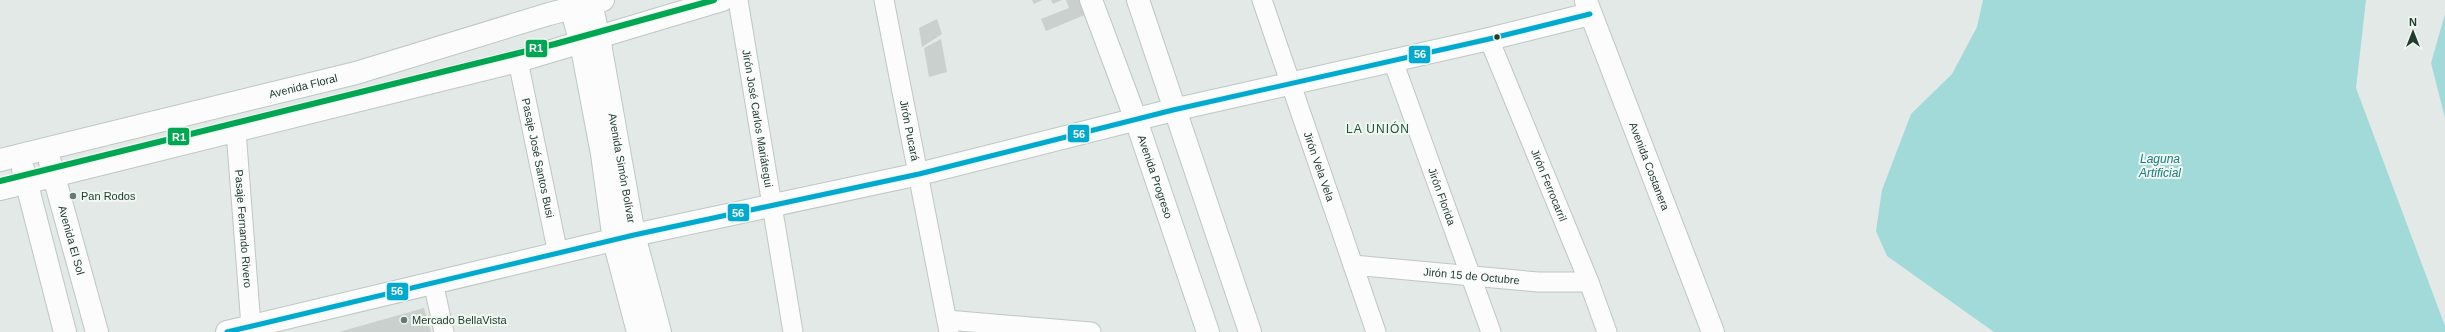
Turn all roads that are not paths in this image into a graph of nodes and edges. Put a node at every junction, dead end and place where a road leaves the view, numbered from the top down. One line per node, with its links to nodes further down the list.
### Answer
1 (722, 0): 10 (street)
2 (738, 0): 23 (street, Jirón José Carlos Mariátegui)
3 (884, 0): 19 (street, Jirón Pucará)
4 (1091, 0): 15 (street, Avenida Progreso)
5 (1138, 0): 14 (street)
6 (1262, 0): 13 (street, Jirón Vela Vela)
7 (588, 4): 10 (street, Avenida Simón Bolívar); 17 (street, Avenida Floral)
8 (1588, 7): 9 (street); 46 (street, Avenida Costanera)
9 (1489, 39): 12 (street); 30 (street, Jirón Ferrocarril)
10 (590, 40): 11 (street); 24 (street, Avenida Simón Bolívar); 25 (street, Avenida Simón Bolívar)
11 (518, 61): 16 (street); 26 (street, Pasaje José Santos Busi)
12 (1393, 61): 13 (street); 28 (street, Jirón Florida)
13 (1291, 84): 14 (street); 27 (street, Jirón Vela Vela)
14 (1174, 110): 15 (street); 42 (street)
15 (1136, 120): 19 (street); 41 (street, Avenida Progreso)
16 (236, 131): 20 (street); 31 (street, Pasaje Fernando Rivero)
17 (47, 148): 18 (street, Avenida Floral); 20 (street, Avenida El Sol)
18 (10, 157): 21 (street)
19 (919, 174): 23 (street); 32 (street, Jirón Pucará)
20 (54, 176): 21 (street); 34 (street, Avenida El Sol)
21 (26, 182): 22 (street); 33 (street)
22 (0, 189)
23 (772, 207): 24 (street); 39 (street, Jirón José Carlos Mariátegui)
24 (634, 235): 25 (street); 38 (street, Avenida Simón Bolívar)
25 (614, 241): 26 (street); 37 (street, Avenida Simón Bolívar)
26 (558, 254): 29 (street)
27 (1353, 265): 28 (street, Jirón 15 de Octubre); 43 (street, Jirón Vela Vela)
28 (1471, 276): 30 (street, Jirón 15 de Octubre); 44 (street, Jirón Florida)
29 (433, 282): 31 (street); 36 (street)
30 (1589, 282): 45 (street, Jirón Ferrocarril)
31 (250, 326): 35 (street)
32 (948, 326): 40 (street)
33 (65, 332)
34 (97, 332)
35 (227, 332)
36 (444, 332)
37 (638, 332)
38 (660, 332)
39 (793, 332)
40 (1091, 332)
41 (1208, 332)
42 (1250, 332)
43 (1376, 332)
44 (1491, 332)
45 (1607, 332)
46 (1713, 332)

